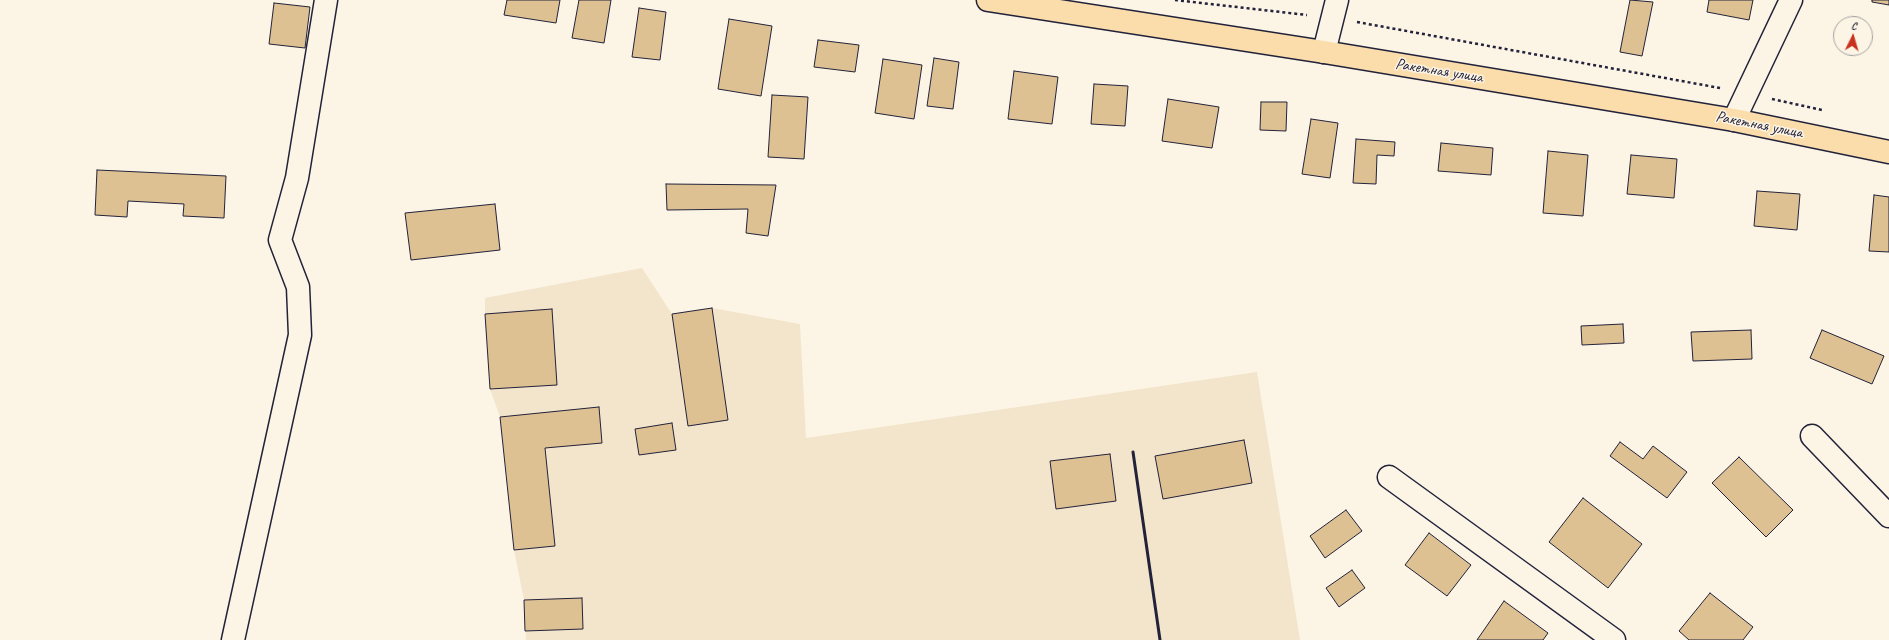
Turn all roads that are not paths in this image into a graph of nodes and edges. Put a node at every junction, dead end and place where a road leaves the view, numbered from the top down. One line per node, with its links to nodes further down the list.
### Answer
1 (326, 0): 11 (street)
2 (988, 0): 5 (main road, Ракетная улица)
3 (1791, 0): 6 (street)
4 (1335, 9): 5 (street)
5 (1324, 52): 6 (main road, Ракетная улица)
6 (1734, 120): 7 (main road, Ракетная улица)
7 (1889, 152)
8 (1812, 436): 10 (street)
9 (1389, 477): 12 (street)
10 (1889, 516)
11 (233, 640)
12 (1614, 640)

